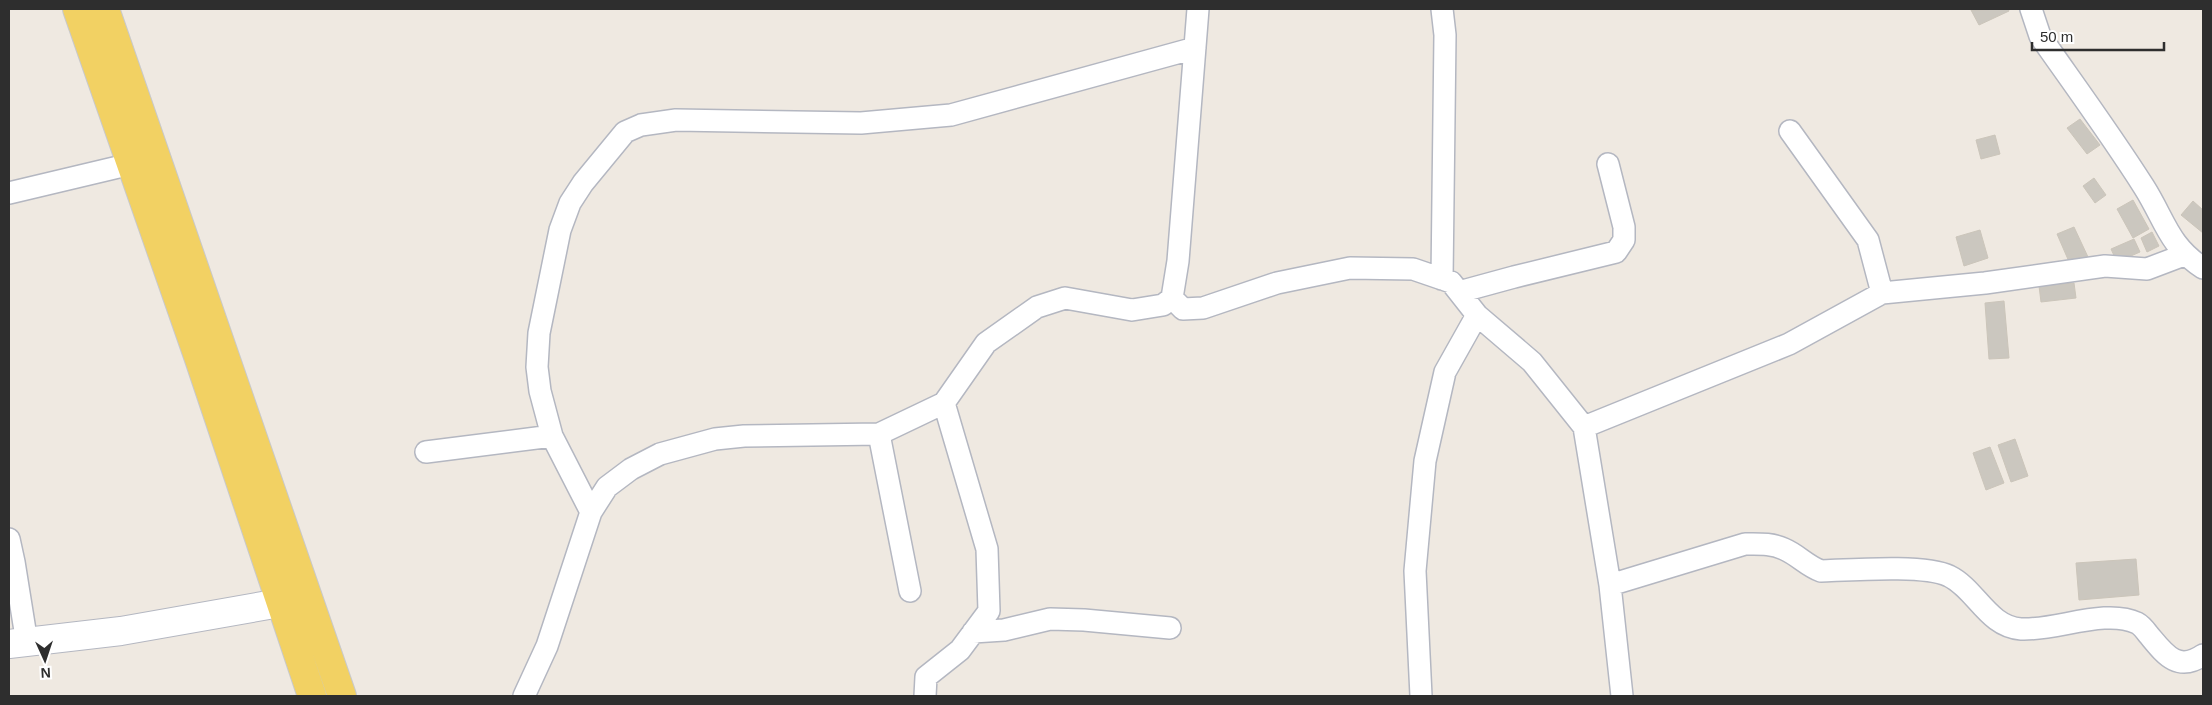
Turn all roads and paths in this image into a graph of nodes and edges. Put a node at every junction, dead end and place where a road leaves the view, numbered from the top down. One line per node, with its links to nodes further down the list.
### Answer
1 (77, 9): 8 (main road)
2 (105, 9): 33 (main road)
3 (1198, 9): 6 (street)
4 (1442, 9): 13 (street)
5 (2031, 9): 11 (street)
6 (1195, 48): 16 (street); 21 (street)
7 (1790, 131): 15 (street)
8 (131, 164): 10 (street); 27 (main road)
9 (1608, 164): 14 (street)
10 (9, 193)
11 (2184, 255): 12 (street); 15 (street)
12 (2203, 268)
13 (1442, 279): 14 (street); 16 (street)
14 (1459, 292): 17 (street)
15 (1882, 293): 19 (street)
16 (1172, 298): 18 (street)
17 (1476, 315): 19 (street); 36 (street)
18 (944, 403): 20 (street); 29 (street)
19 (1584, 427): 25 (street)
20 (879, 434): 23 (street); 26 (street)
21 (552, 436): 22 (street); 23 (street)
22 (426, 452)
23 (591, 512): 34 (street)
24 (9, 540): 30 (street)
25 (1610, 585): 31 (street); 37 (street)
26 (910, 591)
27 (280, 603): 30 (street); 32 (main road)
28 (1170, 628): 29 (street)
29 (973, 632): 35 (street)
30 (18, 644)
31 (2203, 655)
32 (312, 696)
33 (342, 696)
34 (524, 696)
35 (924, 696)
36 (1422, 696)
37 (1622, 696)

